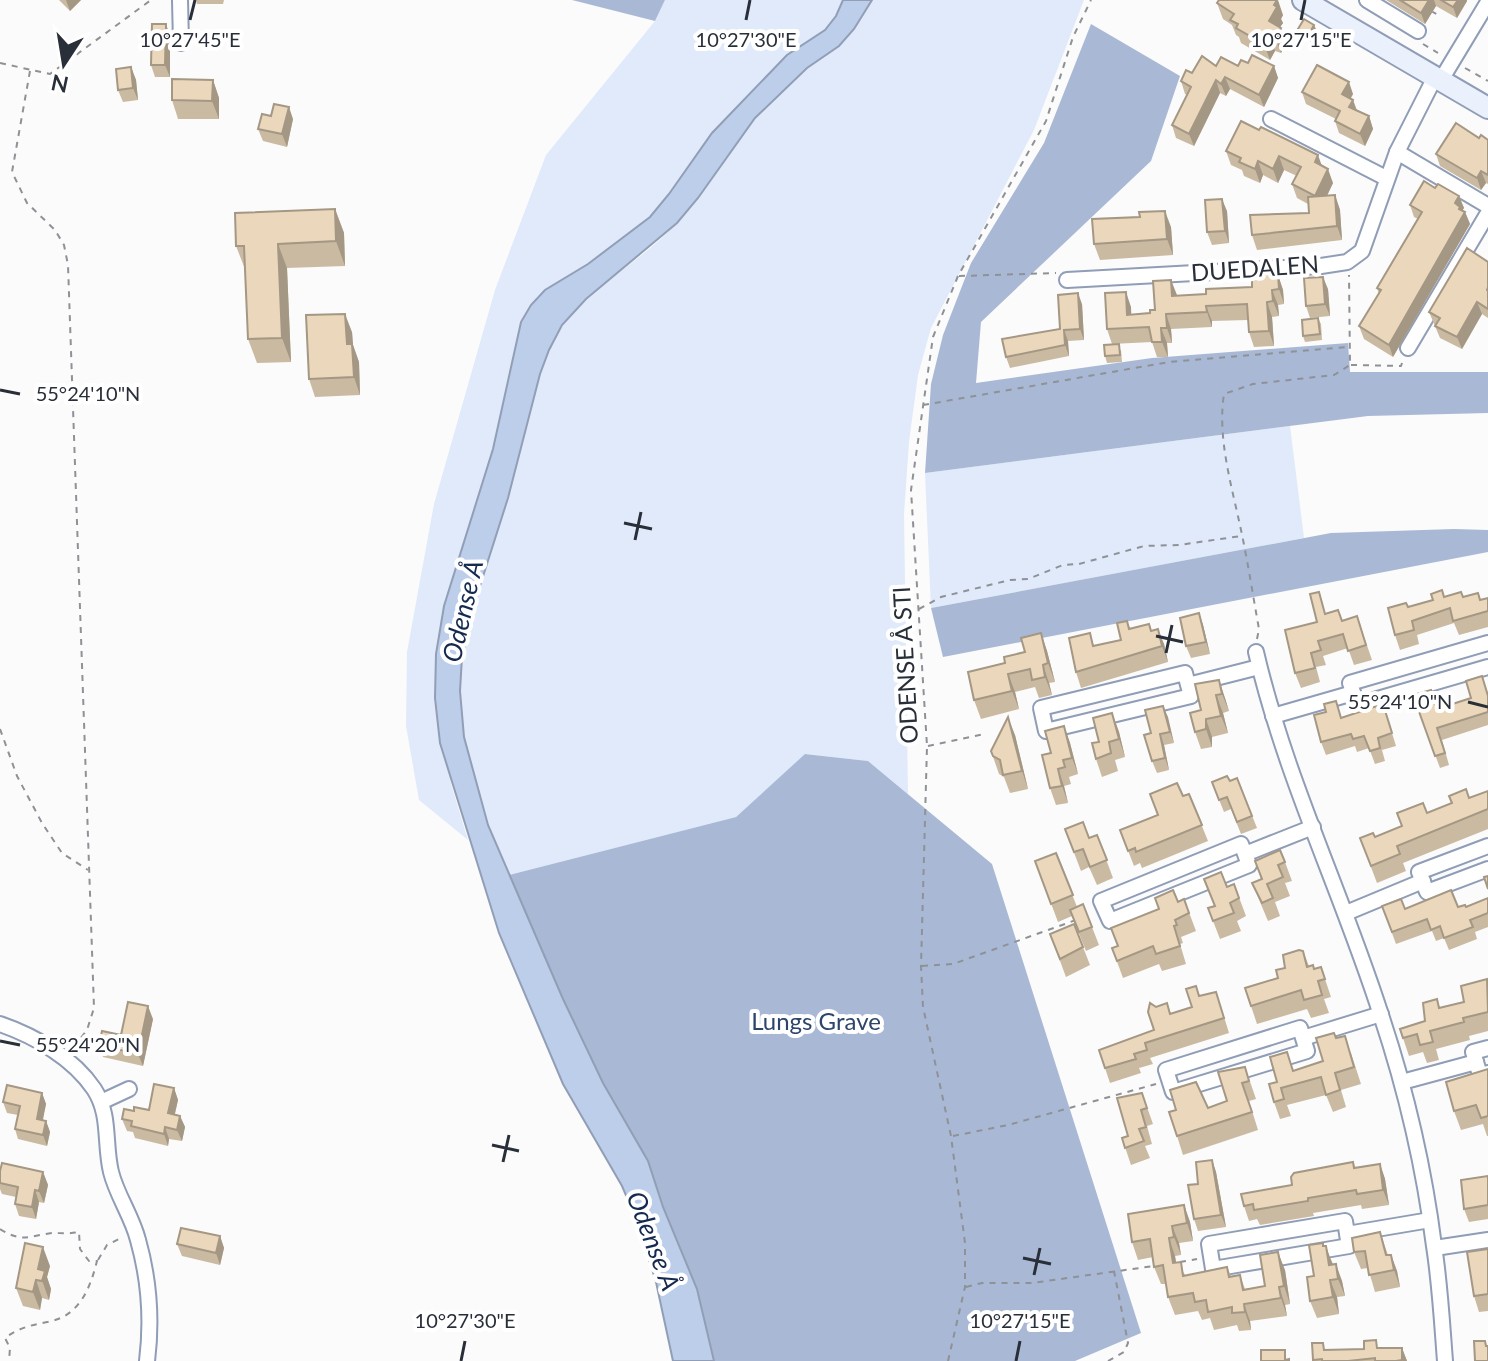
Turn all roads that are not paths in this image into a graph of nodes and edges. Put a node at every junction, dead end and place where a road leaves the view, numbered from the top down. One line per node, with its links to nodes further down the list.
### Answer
1 (180, 0): 6 (street)
2 (1303, 0): 7 (street)
3 (1367, 0): 5 (street)
4 (1488, 2): 7 (street, DUEDALEN)
5 (1418, 31)
6 (181, 43)
7 (1438, 79): 8 (street); 10 (street, DUEDALEN)
8 (1488, 108)
9 (1271, 119): 11 (street)
10 (1397, 152): 11 (street, DUEDALEN); 12 (street)
11 (1386, 178): 14 (street, DUEDALEN)
12 (1488, 206)
13 (1488, 213): 15 (street)
14 (1067, 280)
15 (1408, 348)
16 (1488, 643): 19 (street)
17 (1488, 667): 19 (street)
18 (1188, 685): 18 (street); 20 (street)
19 (1353, 693): 20 (street)
20 (1273, 716): 21 (street)
21 (1313, 827): 23 (street); 26 (street)
22 (1488, 846): 25 (street)
23 (1245, 854): 23 (street)
24 (1488, 869): 25 (street)
25 (1423, 881): 26 (street)
26 (1346, 913): 27 (street)
27 (1381, 1014): 29 (street); 33 (street)
28 (0, 1024): 35 (street)
29 (1303, 1038): 29 (street)
30 (1488, 1048): 31 (street)
31 (1476, 1062): 32 (street); 33 (street)
32 (1488, 1073)
33 (1402, 1082): 36 (street)
34 (129, 1089): 35 (street)
35 (101, 1102): 40 (street)
36 (1430, 1220): 37 (street); 39 (street)
37 (1347, 1234): 37 (street)
38 (1488, 1240): 39 (street)
39 (1435, 1248): 41 (street)
40 (147, 1361)
41 (1445, 1361)

